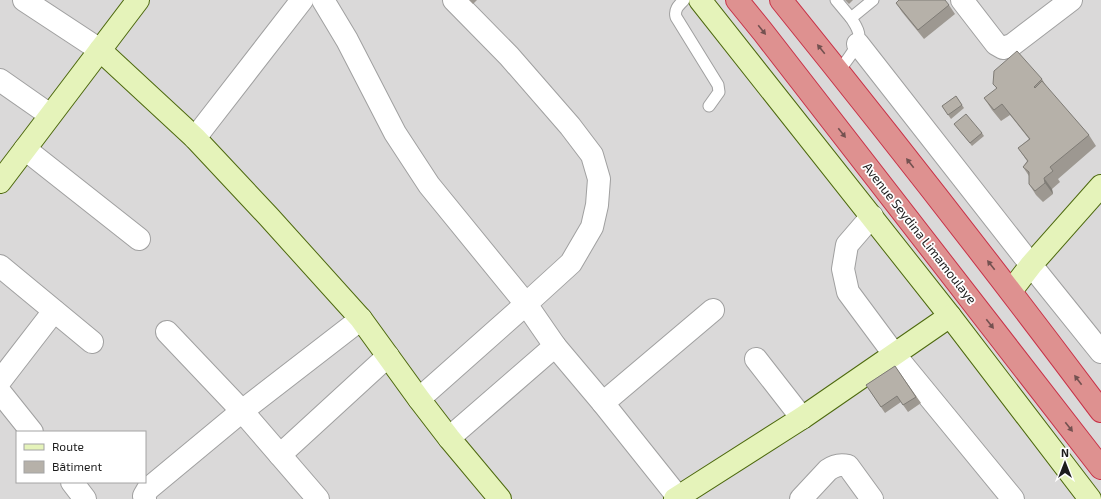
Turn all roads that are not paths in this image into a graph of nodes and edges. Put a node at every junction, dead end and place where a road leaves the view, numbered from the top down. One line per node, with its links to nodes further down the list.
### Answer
1 (24, 0): 16 (street)
2 (138, 0): 16 (street)
3 (302, 0): 21 (street)
4 (323, 0): 30 (street)
5 (454, 0): 30 (street)
6 (684, 0): 19 (lane)
7 (700, 0): 25 (street)
8 (737, 0): 52 (highway, Avenue Seydina Limamoulaye, one-way to 52)
9 (781, 0): 17 (highway, one-way to 9)
10 (836, 0): 14 (lane)
11 (874, 0): 14 (lane)
12 (962, 0): 13 (street)
13 (1071, 0)
14 (851, 18): 15 (lane)
15 (858, 44): 17 (lane); 27 (street)
16 (100, 50): 20 (street); 21 (street)
17 (838, 71): 29 (highway, one-way to 17)
18 (0, 80): 20 (street)
19 (709, 106)
20 (50, 116): 22 (street)
21 (195, 138): 34 (street)
22 (25, 149): 23 (street); 26 (street)
23 (0, 182)
24 (1101, 186): 27 (street)
25 (872, 216): 33 (street); 39 (street)
26 (139, 239)
27 (1031, 265): 29 (street); 38 (street)
28 (0, 266): 32 (street)
29 (1011, 291): 47 (highway, one-way to 29)
30 (526, 304): 37 (street); 44 (street)
31 (713, 310): 45 (street)
32 (54, 311): 36 (street); 42 (street)
33 (950, 316): 39 (street); 62 (street)
34 (361, 318): 40 (street); 46 (street)
35 (167, 332): 46 (street)
36 (92, 342)
37 (555, 346): 45 (street); 50 (street)
38 (1101, 352)
39 (894, 354): 48 (street); 61 (street)
40 (388, 356): 44 (street); 51 (street)
41 (756, 359): 48 (street)
42 (0, 381)
43 (0, 392): 49 (street)
44 (419, 399): 50 (street)
45 (603, 403): 54 (street)
46 (242, 411): 51 (street); 56 (street)
47 (1101, 411)
48 (802, 418): 54 (street)
49 (31, 431)
50 (449, 438): 58 (street)
51 (280, 455): 57 (street)
52 (1101, 468)
53 (73, 483): 55 (street)
54 (677, 498)
55 (86, 499)
56 (145, 499)
57 (318, 499)
58 (500, 499)
59 (801, 499): 60 (street)
60 (872, 499)
61 (1013, 499)
62 (1090, 499)

